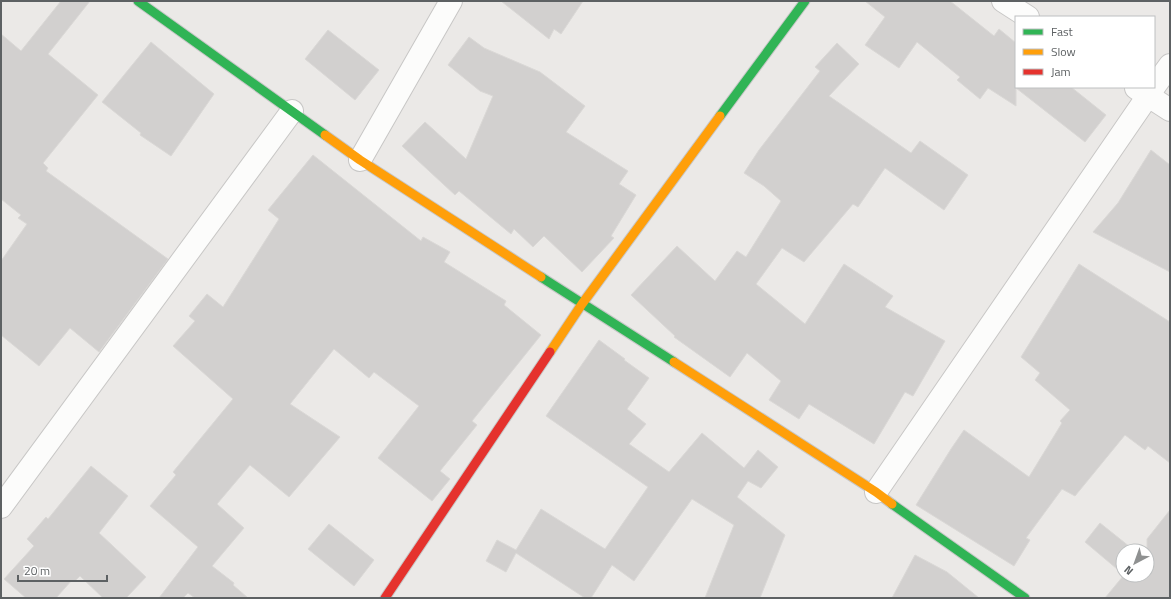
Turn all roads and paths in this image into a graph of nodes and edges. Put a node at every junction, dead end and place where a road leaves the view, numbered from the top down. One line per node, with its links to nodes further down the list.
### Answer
1 (138, 1): 10 (street)
2 (451, 1): 11 (street)
3 (805, 1): 12 (street)
4 (1003, 1): 5 (street)
5 (1026, 16)
6 (1170, 65): 7 (street)
7 (1155, 81)
8 (1148, 89): 9 (street); 13 (street)
9 (1170, 110)
10 (292, 111): 11 (street); 14 (street)
11 (360, 160): 12 (street)
12 (582, 304): 13 (street); 15 (street)
13 (876, 492): 16 (street)
14 (1, 507)
15 (385, 598)
16 (1025, 598)

